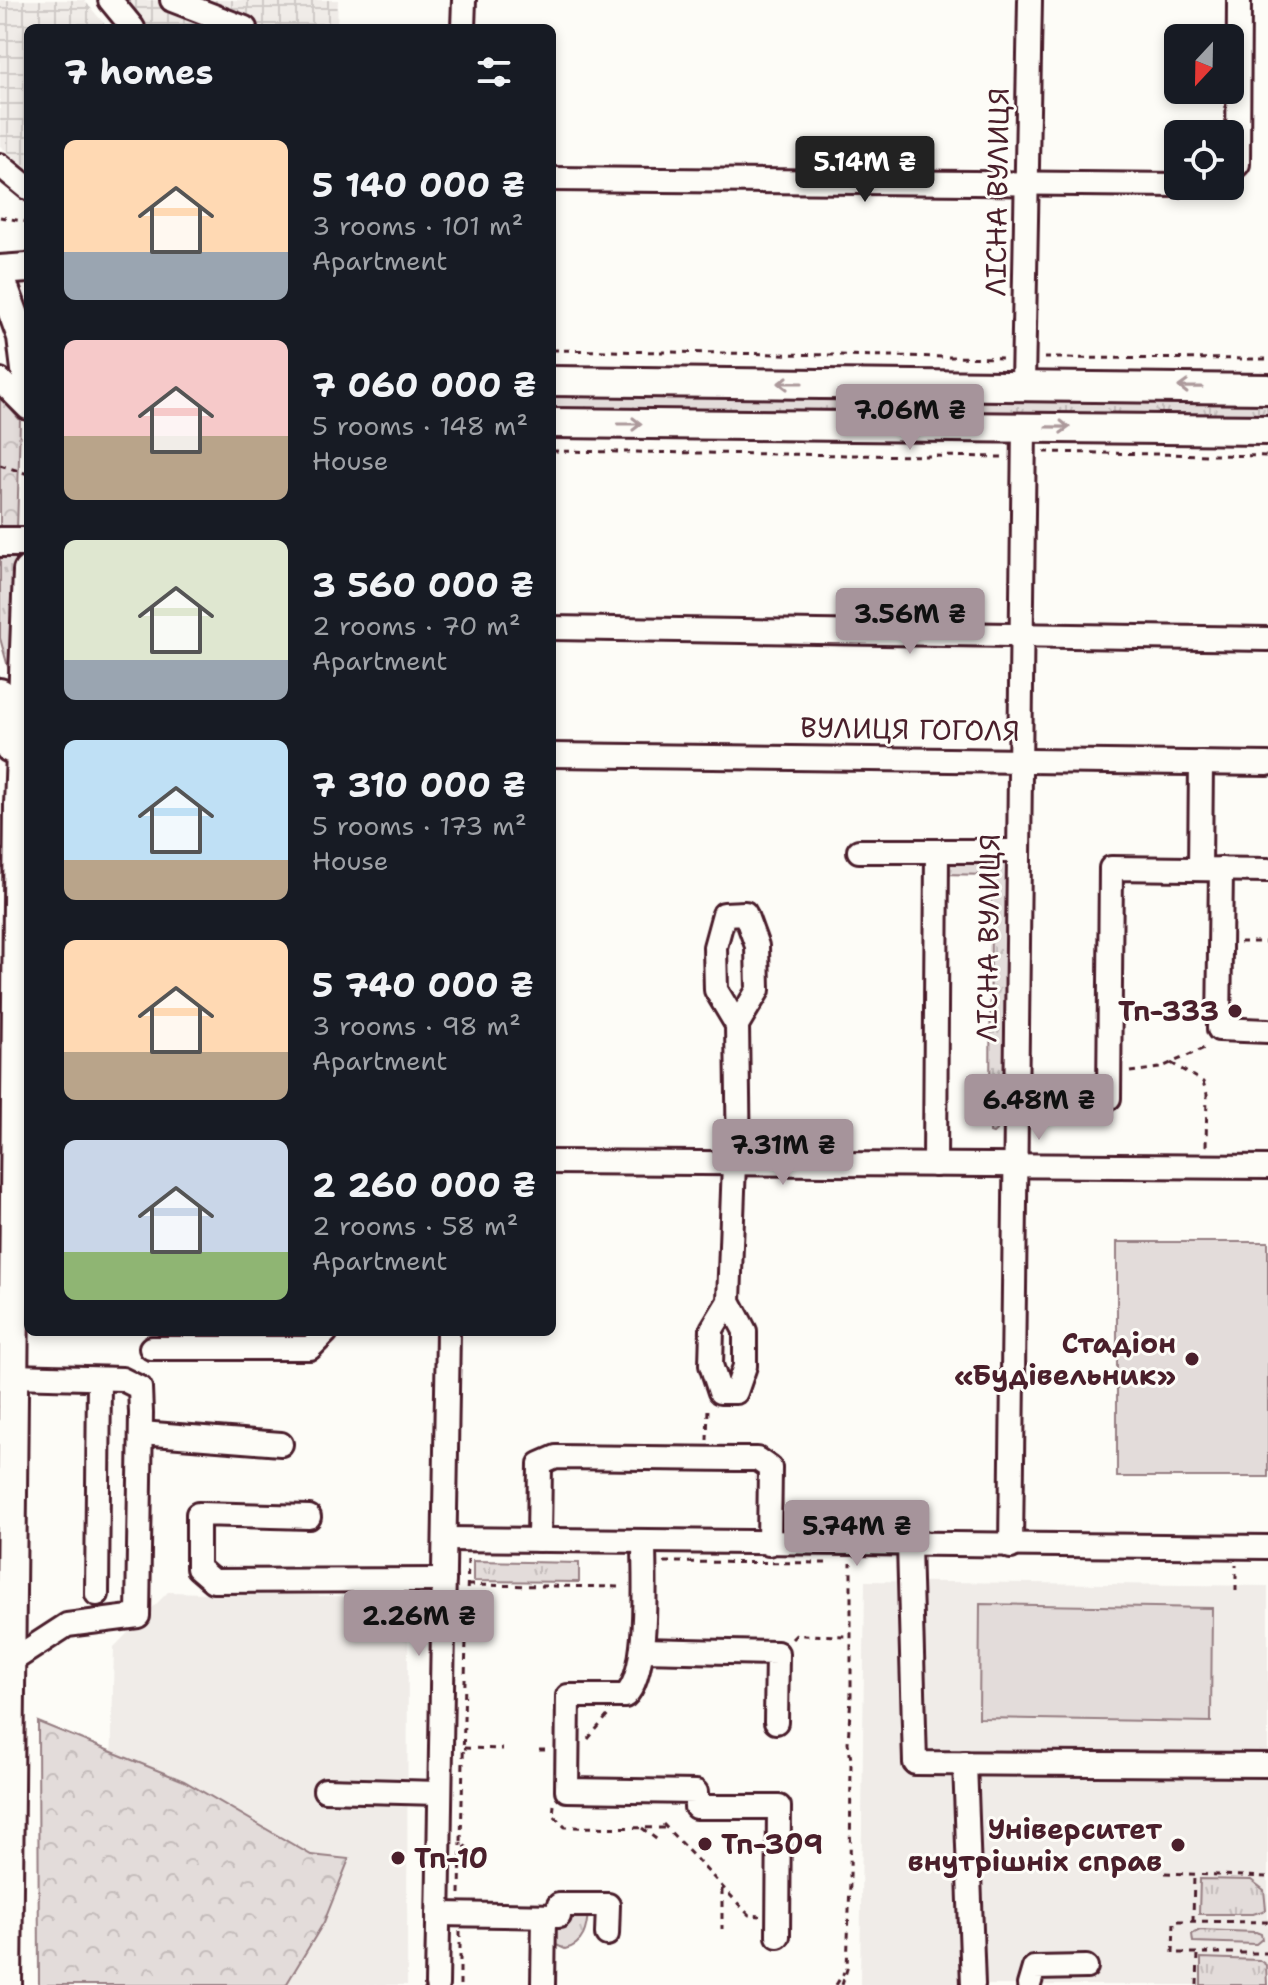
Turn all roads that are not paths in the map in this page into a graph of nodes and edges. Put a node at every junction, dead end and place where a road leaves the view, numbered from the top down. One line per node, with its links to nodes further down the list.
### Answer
1 (110, 0): 6 (street)
2 (172, 0): 7 (street)
3 (464, 0): 8 (street)
4 (1030, 0): 12 (street, ЛІСНА ВУЛИЦЯ)
5 (1239, 0): 9 (street)
6 (130, 24)
7 (235, 24)
8 (463, 24)
9 (1238, 120)
10 (0, 165): 13 (street)
11 (556, 179): 12 (street)
12 (1027, 183): 14 (street); 19 (street, ЛІСНА ВУЛИЦЯ)
13 (24, 185)
14 (1164, 185)
15 (24, 268): 16 (main road)
16 (0, 270)
17 (0, 277): 18 (main road)
18 (24, 353)
19 (1023, 371): 21 (main road, one-way to 21); 22 (main road, one-way to 19)
20 (0, 380): 23 (street)
21 (556, 381)
22 (1268, 389)
23 (24, 404)
24 (556, 423): 26 (main road, one-way to 26)
25 (1268, 430): 26 (main road, one-way to 25)
26 (1023, 445): 30 (street, ЛІСНА ВУЛИЦЯ)
27 (0, 542): 28 (main road)
28 (24, 542)
29 (556, 628): 30 (street)
30 (1021, 635): 31 (street); 34 (street, ЛІСНА ВУЛИЦЯ)
31 (1268, 639)
32 (0, 693): 37 (main road)
33 (556, 755): 34 (street, ВУЛИЦЯ ГОГОЛЯ)
34 (1020, 760): 35 (street, ВУЛИЦЯ ГОГОЛЯ); 40 (street, ЛІСНА ВУЛИЦЯ)
35 (1201, 763): 36 (street, ВУЛИЦЯ ГОГОЛЯ); 41 (street)
36 (1268, 764)
37 (24, 806): 43 (main road)
38 (859, 851): 39 (street)
39 (937, 851): 40 (street); 51 (street)
40 (1019, 851): 48 (street, ЛІСНА ВУЛИЦЯ)
41 (1210, 869): 42 (street); 46 (street); 48 (street)
42 (1268, 870)
43 (23, 897): 44 (main road)
44 (9, 1017): 47 (main road)
45 (737, 1025): 50 (street)
46 (1268, 1031)
47 (15, 1083): 58 (main road)
48 (1016, 1097): 52 (street, ЛІСНА ВУЛИЦЯ)
49 (556, 1162): 50 (street)
50 (736, 1163): 51 (street); 54 (street)
51 (935, 1165): 52 (street)
52 (1015, 1165): 53 (street); 68 (street, ЛІСНА ВУЛИЦЯ)
53 (1268, 1167)
54 (729, 1301): 54 (street)
55 (322, 1336): 57 (street)
56 (448, 1336): 63 (street)
57 (151, 1348)
58 (13, 1376): 59 (street); 73 (main road)
59 (99, 1379): 60 (street); 71 (street)
60 (141, 1433): 61 (street); 73 (street)
61 (281, 1444)
62 (309, 1517): 70 (street)
63 (445, 1539): 64 (street); 70 (street)
64 (539, 1540): 65 (street); 66 (street)
65 (644, 1542): 66 (street); 72 (street)
66 (769, 1544): 67 (street)
67 (909, 1545): 68 (street); 75 (street)
68 (1011, 1547): 69 (street)
69 (1268, 1547)
70 (455, 1582): 78 (street)
71 (97, 1594)
72 (642, 1650): 74 (street); 81 (street)
73 (10, 1662): 84 (main road)
74 (776, 1722)
75 (965, 1763): 76 (street); 87 (street)
76 (1268, 1765)
77 (325, 1790): 78 (street)
78 (439, 1793): 79 (street)
79 (438, 1914): 80 (street); 85 (street)
80 (544, 1916): 82 (street); 86 (street)
81 (778, 1927)
82 (607, 1934)
83 (1086, 1967): 88 (street)
84 (7, 1985)
85 (437, 1985)
86 (543, 1985)
87 (973, 1985)
88 (1029, 1985)

